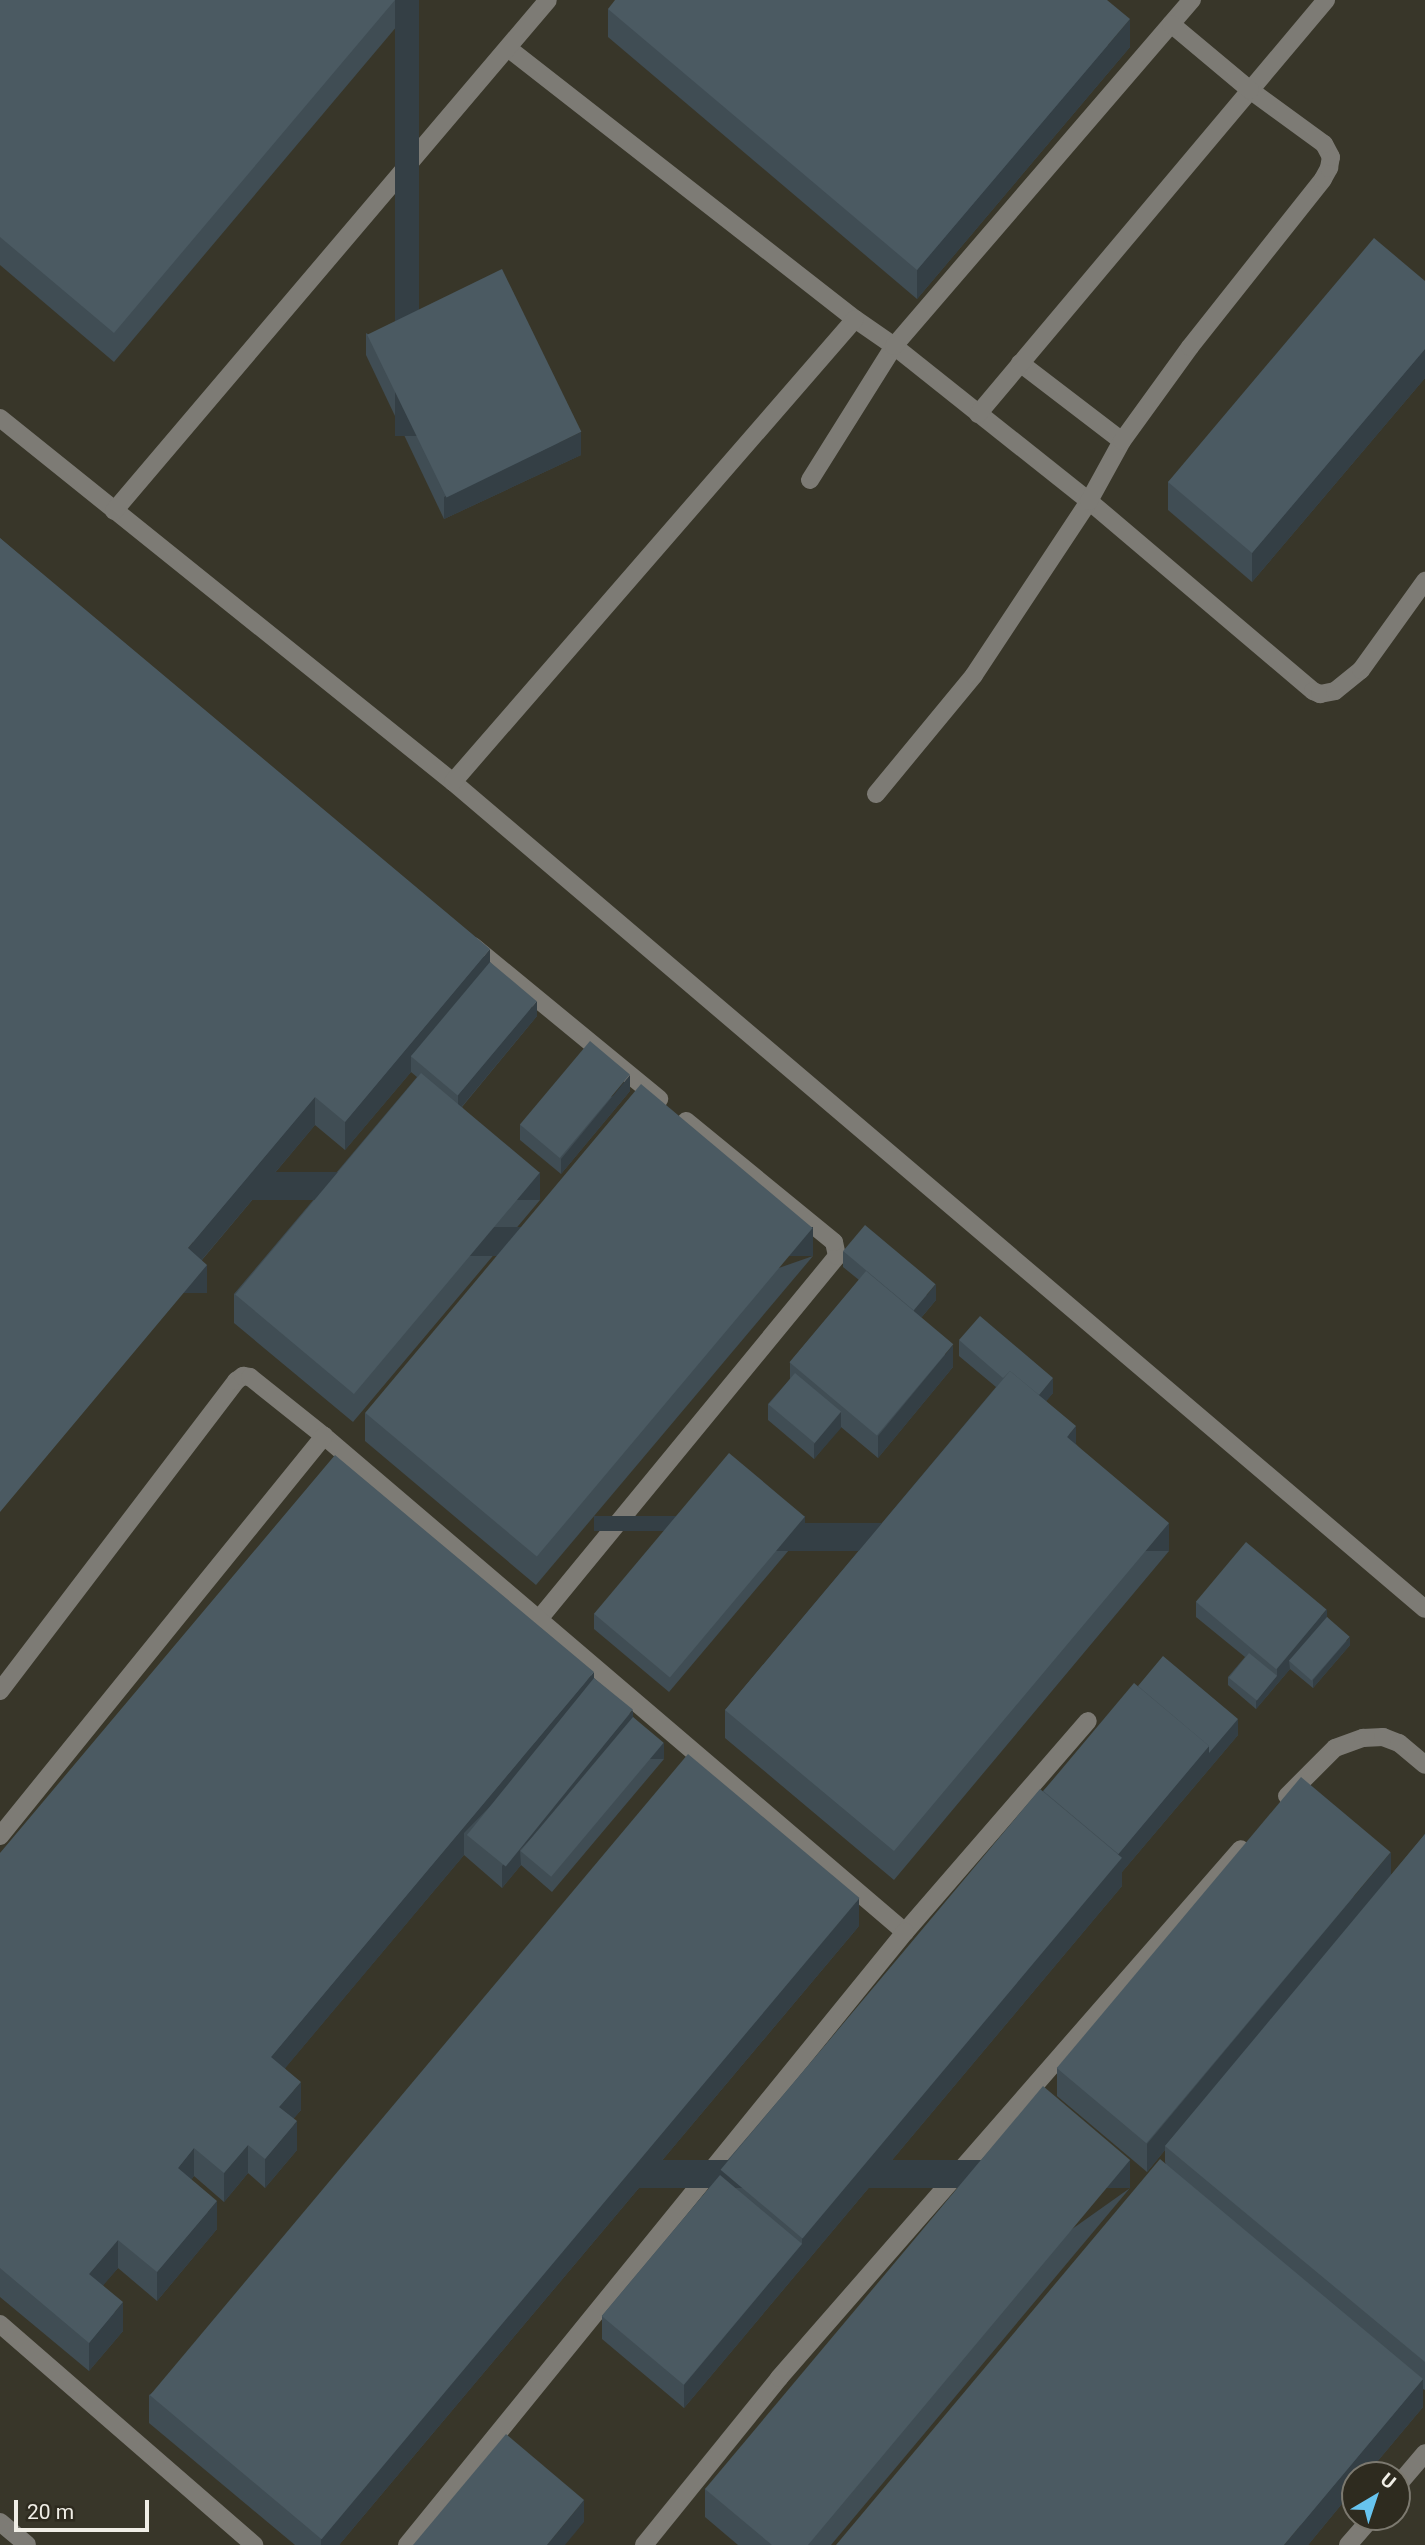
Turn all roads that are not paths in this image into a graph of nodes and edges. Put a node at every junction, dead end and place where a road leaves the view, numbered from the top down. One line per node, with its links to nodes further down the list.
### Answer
1 (548, 0): 5 (street)
2 (1192, 0): 4 (street)
3 (1326, 0): 6 (street)
4 (1171, 24): 6 (street); 8 (street)
5 (508, 48): 7 (street); 15 (street)
6 (1250, 90): 9 (street); 12 (street)
7 (855, 319): 8 (street); 17 (street)
8 (894, 346): 10 (street); 13 (street)
9 (1020, 363): 10 (street); 12 (street)
10 (978, 414): 14 (street)
11 (0, 418): 15 (street)
12 (1122, 441): 14 (street)
13 (810, 480)
14 (1088, 501): 16 (street); 18 (street)
15 (114, 511): 17 (street)
16 (1425, 581)
17 (453, 782): 21 (street)
18 (876, 794)
19 (460, 935): 22 (street)
20 (324, 1436): 22 (street); 23 (street); 27 (street)
21 (1425, 1609)
22 (539, 1619): 29 (street)
23 (0, 1691)
24 (1088, 1721): 29 (street)
25 (1425, 1765): 26 (street)
26 (1270, 1815)
27 (0, 1836)
28 (1252, 1836): 38 (street)
29 (905, 1932): 37 (street)
30 (0, 2324): 36 (street)
31 (1425, 2452): 32 (street)
32 (1411, 2469)
33 (0, 2522): 35 (street)
34 (1360, 2531): 39 (street)
35 (27, 2545)
36 (254, 2545)
37 (407, 2545)
38 (644, 2545)
39 (1348, 2545)

